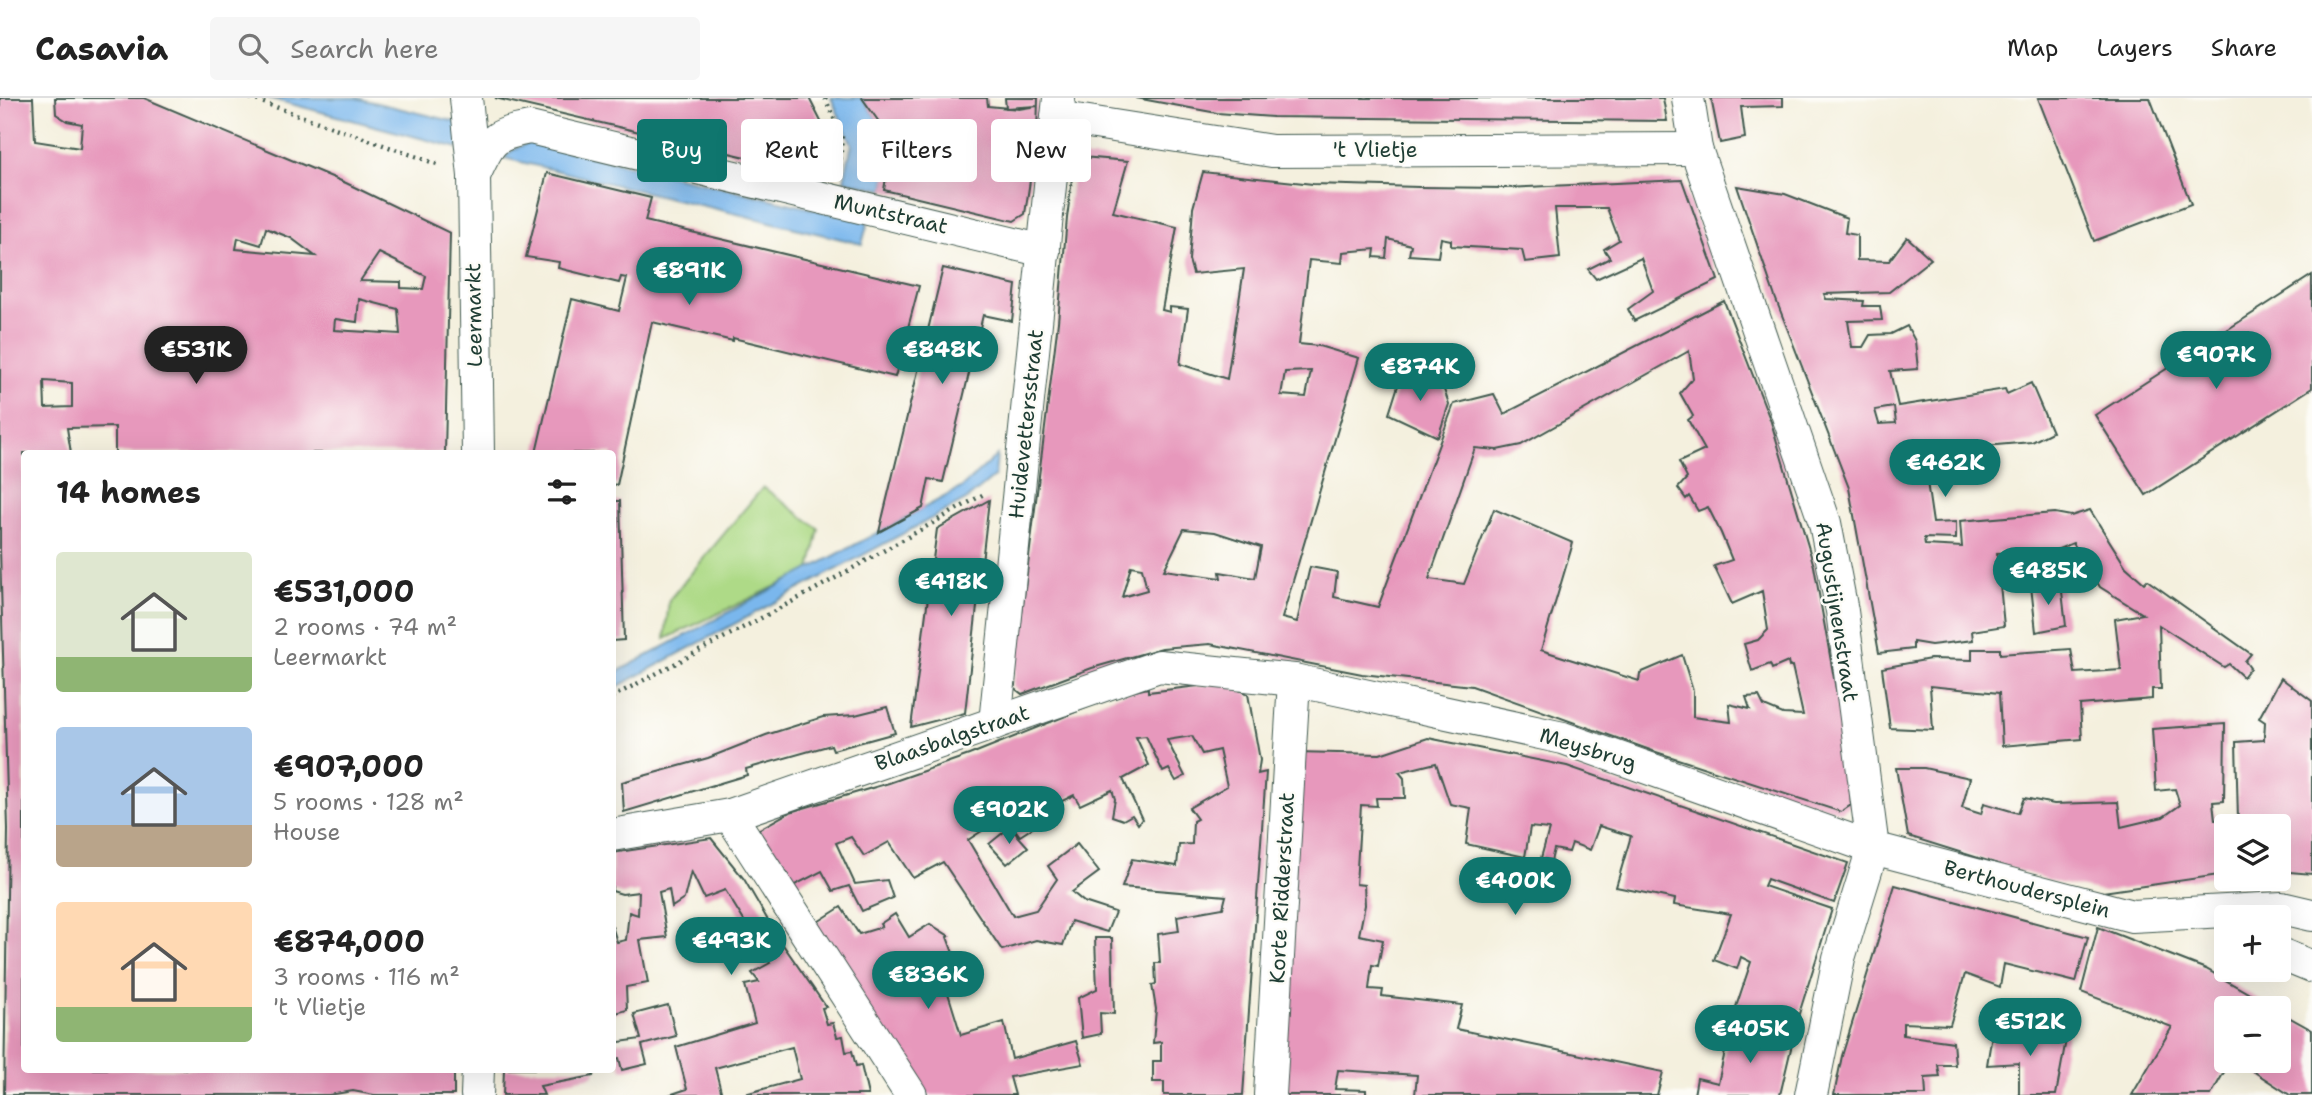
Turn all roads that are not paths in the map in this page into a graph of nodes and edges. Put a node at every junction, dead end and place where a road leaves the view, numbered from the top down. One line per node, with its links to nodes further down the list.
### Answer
1 (466, 98): 5 (street, Leermarkt)
2 (1688, 98): 4 (street, Augustijnenstraat)
3 (1058, 108): 4 (street, 't Vlietje); 6 (street, Huidevettersstraat)
4 (1696, 149): 12 (street, Augustijnenstraat)
5 (474, 176): 6 (street, Muntstraat); 7 (street, Leermarkt)
6 (1044, 251): 9 (street, Huidevettersstraat)
7 (478, 450)
8 (1294, 680): 9 (street, Blaasbalgstraat); 12 (street, Meysbrug); 21 (street, Korte Ridderstraat)
9 (995, 723): 10 (street, Blaasbalgstraat)
10 (730, 815): 11 (street, Blaasbalgstraat); 20 (street)
11 (616, 834)
12 (1873, 848): 13 (street, Berthoudersplein); 22 (street, Augustijnenstraat)
13 (2183, 914): 14 (street, Berthoudersplein); 15 (street, Berthoudersplein)
14 (2312, 915)
15 (2214, 927)
16 (2291, 958): 17 (street)
17 (2312, 967)
18 (478, 1073): 19 (street)
19 (477, 1095)
20 (911, 1095)
21 (1270, 1095)
22 (1811, 1095)

